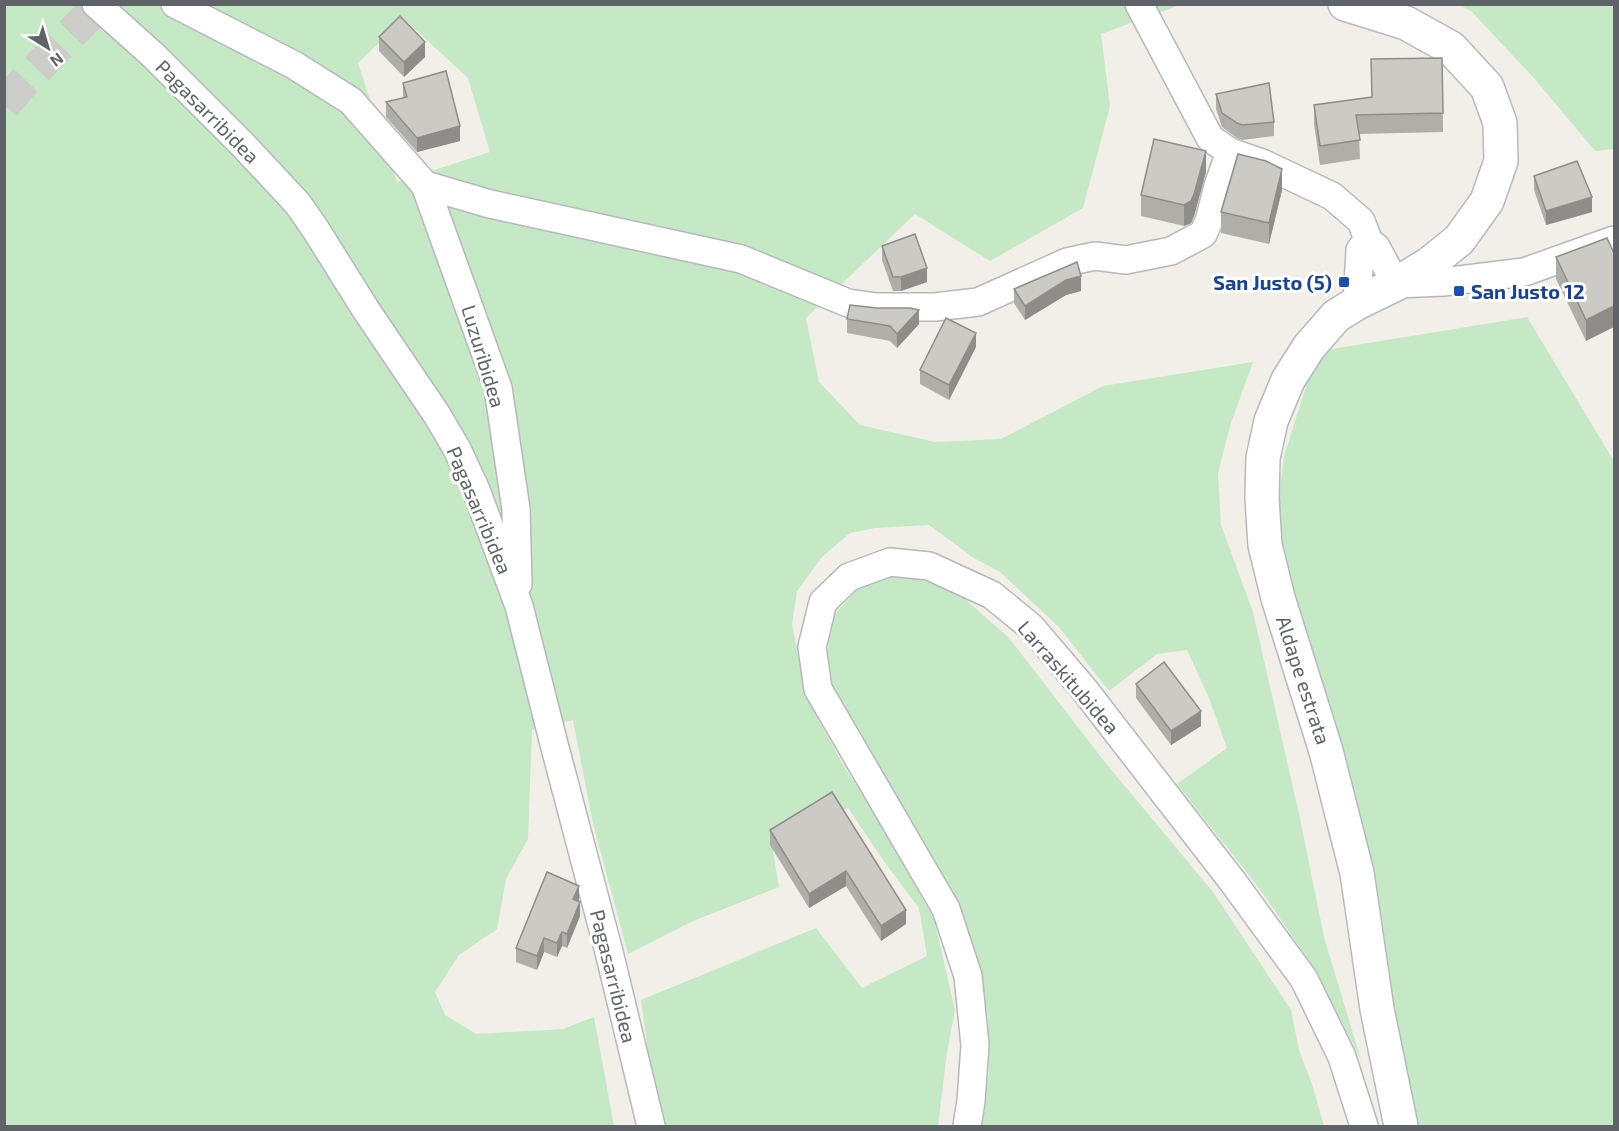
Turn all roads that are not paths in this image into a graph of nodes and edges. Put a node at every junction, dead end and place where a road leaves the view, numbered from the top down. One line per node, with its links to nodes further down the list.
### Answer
1 (96, 4): 11 (street, Pagasarribidea)
2 (175, 4): 6 (street, Luzuribidea)
3 (1139, 4): 5 (street)
4 (1345, 4): 9 (street, Aldape estrata)
5 (1230, 152): 6 (street); 8 (street)
6 (425, 185): 11 (street, Luzuribidea)
7 (1614, 240): 9 (street)
8 (1369, 243): 9 (street); 10 (street)
9 (1396, 284): 10 (street, Aldape estrata)
10 (1358, 303): 15 (street, Aldape estrata)
11 (519, 606): 12 (street, Pagasarribidea)
12 (651, 1126)
13 (967, 1126): 14 (street, Larraskitubidea)
14 (1364, 1126)
15 (1401, 1126)

